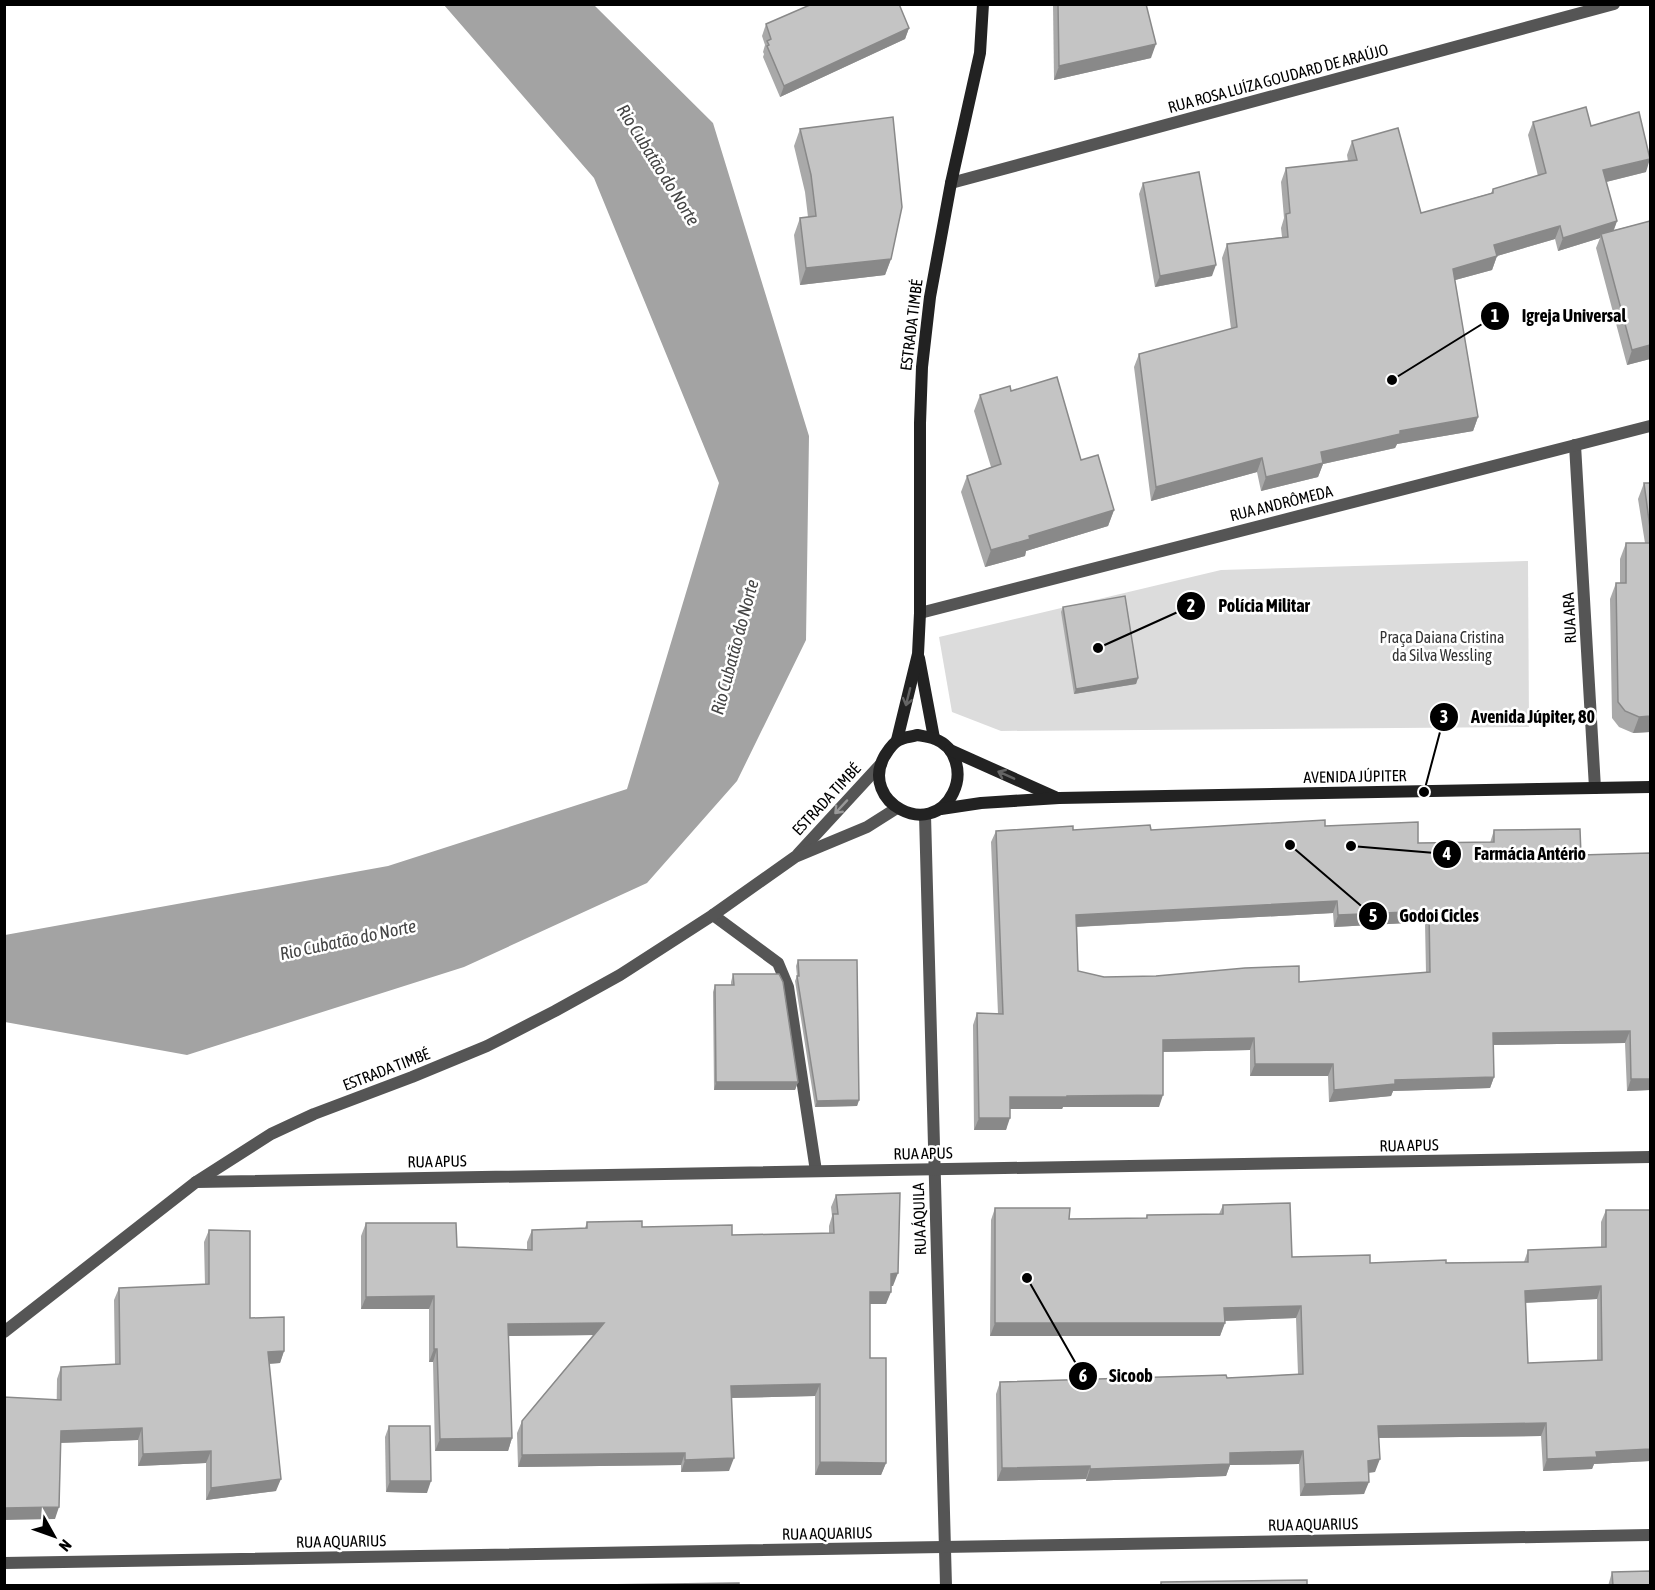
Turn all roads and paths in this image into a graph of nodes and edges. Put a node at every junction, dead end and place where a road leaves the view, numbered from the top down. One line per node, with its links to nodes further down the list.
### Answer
1 (983, 4): 3 (main road, ESTRADA TIMBÉ)
2 (1614, 4): 3 (street, RUA ROSA LUÍZA GOUDARD DE ARAÚJO)
3 (951, 183): 6 (main road, ESTRADA TIMBÉ)
4 (1650, 426): 5 (street, RUA ANDRÔMEDA)
5 (1575, 445): 6 (street, RUA ANDRÔMEDA); 13 (street, RUA ARA)
6 (920, 613): 7 (main road, ESTRADA TIMBÉ)
7 (918, 654): 8 (main road, ESTRADA TIMBÉ); 9 (main road, ESTRADA TIMBÉ, one-way to 9)
8 (934, 738): 9 (main road); 10 (main road)
9 (897, 740): 11 (main road)
10 (950, 750): 14 (main road, AVENIDA JÚPITER, one-way to 10); 16 (main road)
11 (881, 764): 15 (main road); 18 (street, ESTRADA TIMBÉ, one-way to 18)
12 (1650, 787): 13 (main road, AVENIDA JÚPITER)
13 (1595, 788): 14 (main road, AVENIDA JÚPITER)
14 (1059, 798): 16 (main road, AVENIDA JÚPITER)
15 (897, 808): 17 (main road); 18 (street, ESTRADA TIMBÉ)
16 (941, 808): 17 (main road)
17 (925, 815): 21 (street, RUA ÁQUILA)
18 (795, 857): 19 (street, ESTRADA TIMBÉ)
19 (713, 915): 22 (street); 23 (street, ESTRADA TIMBÉ)
20 (1650, 1157): 21 (street, RUA APUS)
21 (934, 1169): 22 (street, RUA APUS); 26 (street, RUA ÁQUILA)
22 (816, 1171): 23 (street, RUA APUS)
23 (196, 1182): 24 (street, ESTRADA TIMBÉ)
24 (4, 1332)
25 (1650, 1535): 26 (street, RUA AQUARIUS)
26 (945, 1547): 27 (street, RUA AQUARIUS); 28 (street, RUA ÁQUILA)
27 (4, 1563)
28 (946, 1586)

